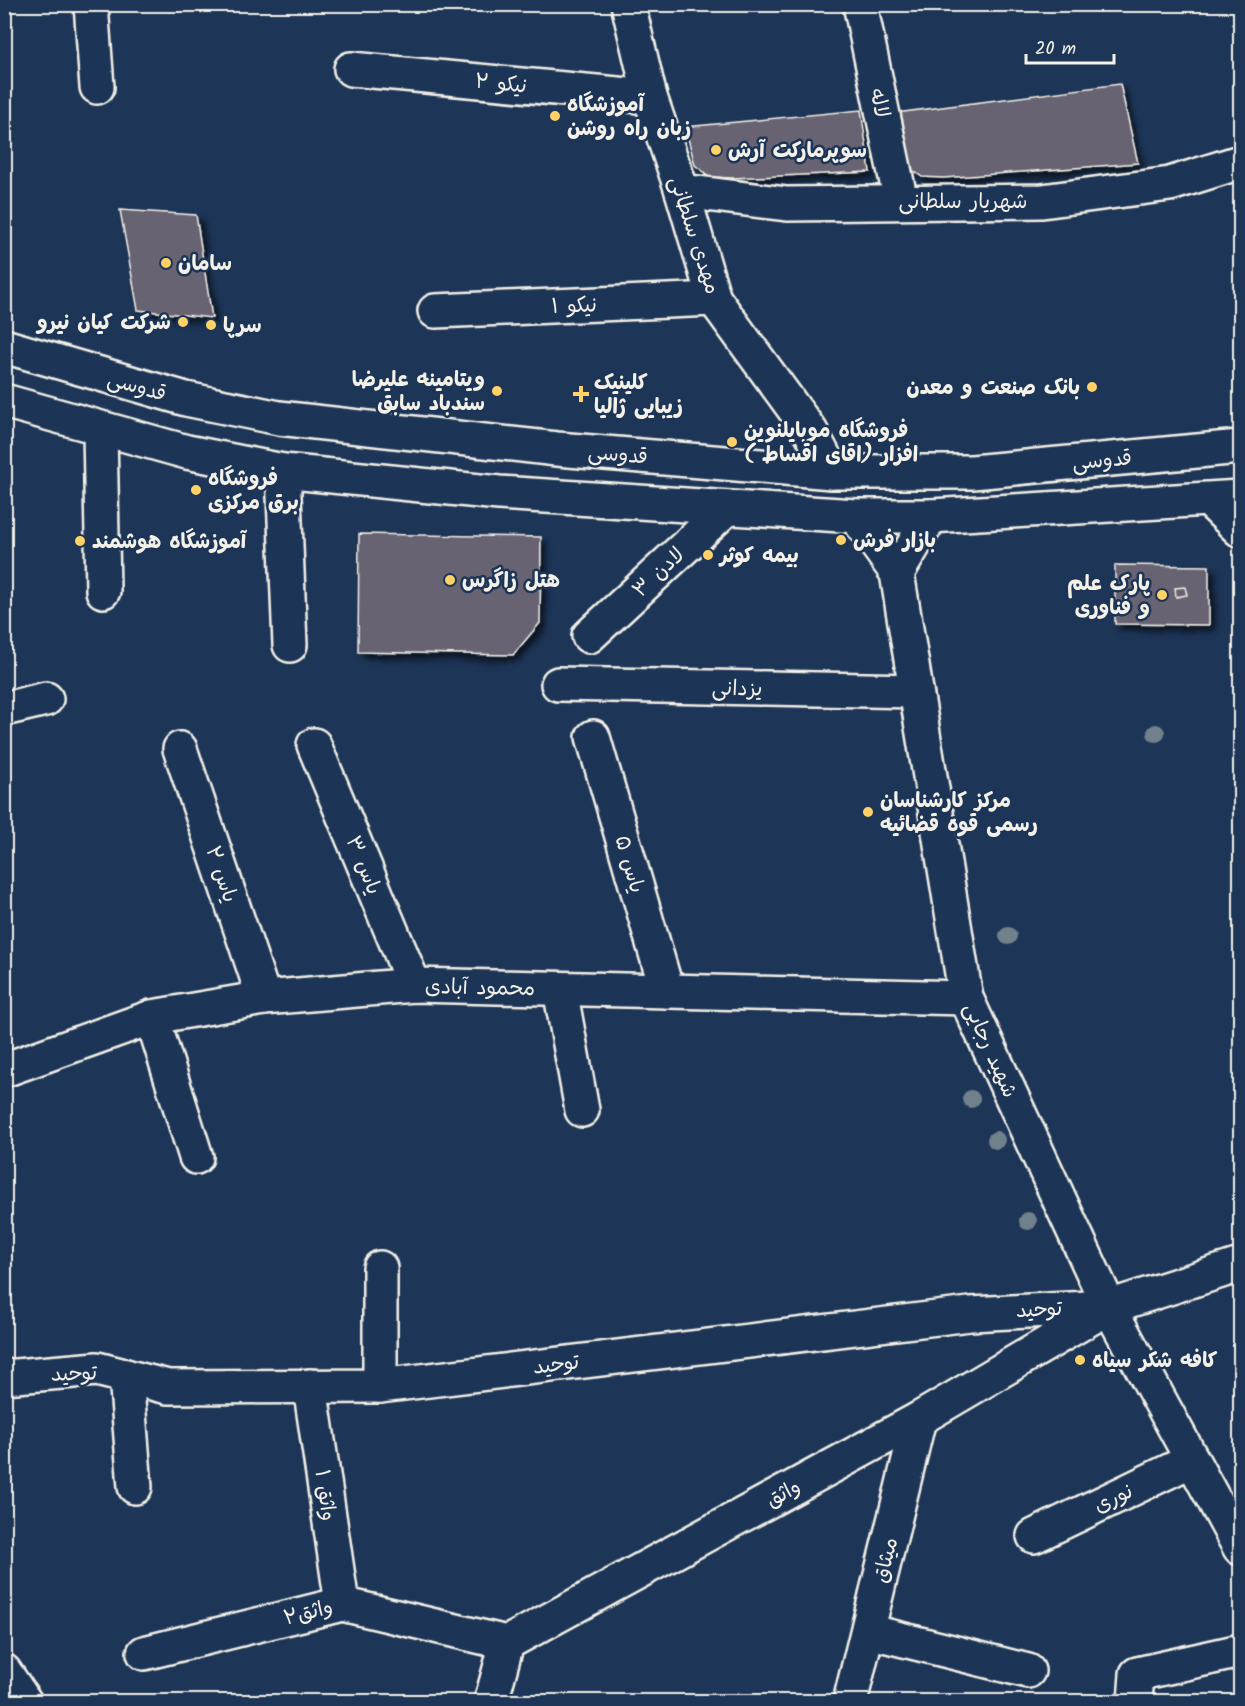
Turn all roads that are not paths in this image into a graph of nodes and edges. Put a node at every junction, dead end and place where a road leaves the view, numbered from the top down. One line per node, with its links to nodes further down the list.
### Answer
1 (91, 4): 5 (street)
2 (628, 4): 6 (street, مهدی سلطانی)
3 (860, 4): 9 (street, لاله)
4 (351, 69): 6 (street, نیکو ۲)
5 (97, 87)
6 (650, 98): 8 (street, مهدی سلطانی)
7 (1237, 172): 9 (street, شهریار سلطانی)
8 (682, 191): 9 (street, شهریار سلطانی); 10 (street, مهدی سلطانی)
9 (901, 202)
10 (714, 299): 11 (street, نیکو ۱); 17 (street, مهدی سلطانی)
11 (435, 311)
12 (4, 346): 17 (street, قدوسی)
13 (4, 401): 14 (street)
14 (100, 429): 16 (street); 25 (street)
15 (1240, 447): 17 (street, قدوسی)
16 (283, 471): 20 (street); 27 (street)
17 (832, 472)
18 (1240, 497): 19 (street)
19 (1209, 500): 22 (street); 23 (street)
20 (727, 508): 21 (street); 26 (street, لادن ۳)
21 (856, 516): 22 (street); 24 (street, شهید رجایی)
22 (931, 516): 24 (street)
23 (1240, 530)
24 (897, 573): 29 (street, شهید رجایی)
25 (103, 591)
26 (589, 636)
27 (291, 645)
28 (558, 684): 29 (street, یزدانی)
29 (915, 691): 39 (street, شهید رجایی)
30 (46, 699): 31 (street)
31 (4, 709)
32 (593, 736): 37 (street, یاس ۵)
33 (314, 745): 35 (street, یاس ۳)
34 (180, 749): 38 (street, یاس ۲)
35 (414, 985): 36 (street, محمود آبادی); 38 (street, محمود آبادی)
36 (560, 989): 37 (street, محمود آبادی); 42 (street)
37 (668, 991): 39 (street, محمود آبادی)
38 (264, 998): 40 (street, محمود آبادی)
39 (966, 998): 46 (street, شهید رجایی)
40 (152, 1017): 41 (street, محمود آبادی); 43 (street)
41 (4, 1070)
42 (582, 1110)
43 (196, 1157)
44 (1240, 1265): 46 (street)
45 (380, 1268): 50 (street)
46 (1109, 1307): 50 (street, توحید); 51 (street, واثق); 52 (street, شهید رجایی)
47 (126, 1376): 48 (street, توحید); 49 (street, توحید); 53 (street)
48 (4, 1377)
49 (310, 1386): 50 (street, توحید); 56 (street, واثق ۱)
50 (380, 1386)
51 (919, 1419): 57 (street, میثاق); 58 (street, واثق)
52 (1192, 1460): 54 (street, نوری); 55 (street, شهید رجایی)
53 (135, 1487)
54 (1034, 1536)
55 (1240, 1548)
56 (342, 1604): 58 (street, واثق۲); 60 (street, واثق۲)
57 (868, 1631): 62 (street); 65 (street, میثاق)
58 (507, 1642): 64 (street)
59 (1240, 1651): 66 (street)
60 (144, 1653)
61 (4, 1671): 63 (street)
62 (1028, 1671)
63 (24, 1701)
64 (491, 1701)
65 (850, 1701)
66 (1135, 1701)

